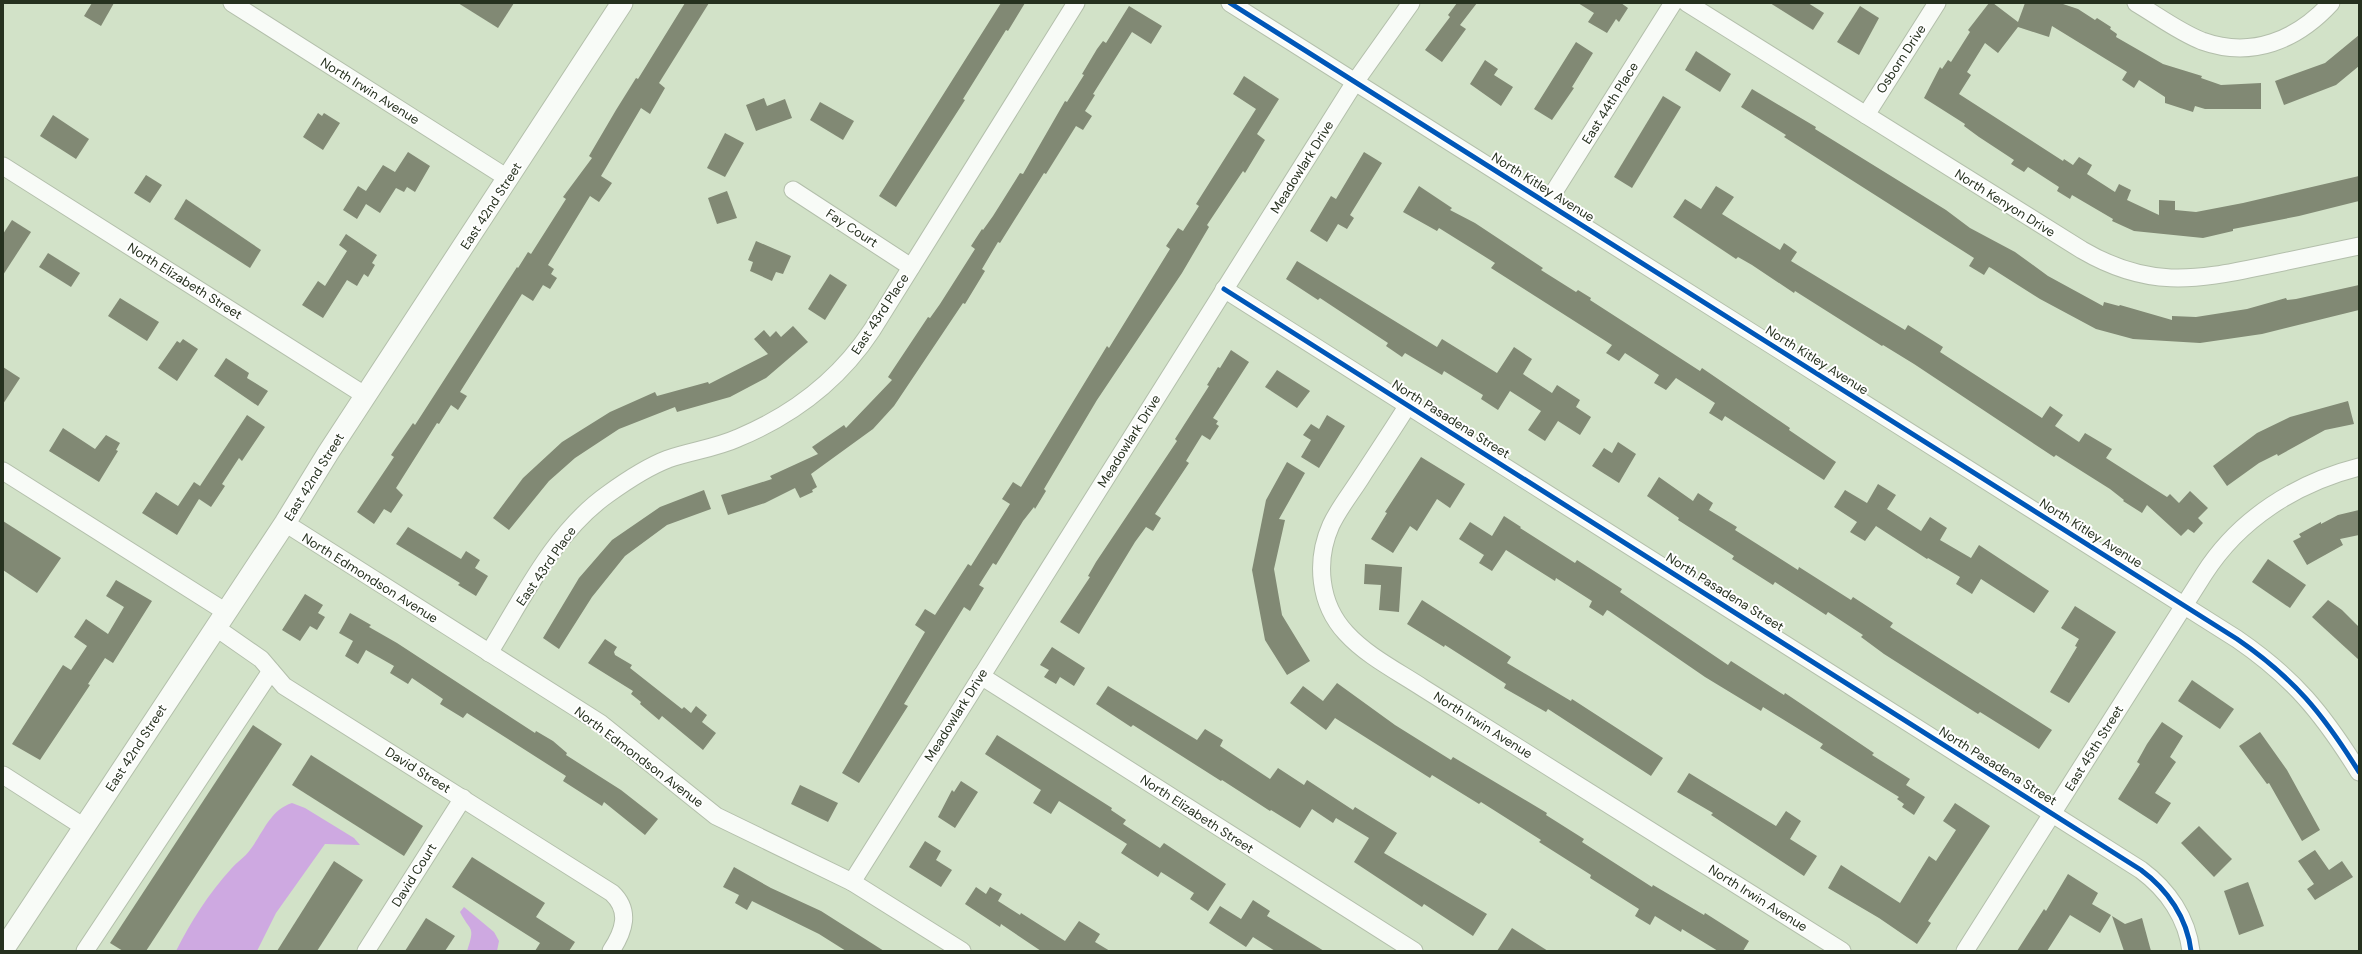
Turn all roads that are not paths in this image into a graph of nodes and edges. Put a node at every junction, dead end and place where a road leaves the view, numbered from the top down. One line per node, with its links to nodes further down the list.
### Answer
1 (232, 3): 14 (street, North Irwin Avenue)
2 (622, 3): 14 (street, East 42nd Street)
3 (1076, 3): 18 (street, East 43rd Place)
4 (1230, 3): 11 (street, North Kitley Avenue)
5 (1411, 3): 11 (street, Meadowlark Drive)
6 (1673, 3): 16 (street, East 44th Place)
7 (1686, 3): 12 (street, North Kenyon Drive)
8 (1937, 3): 12 (street, Osborn Drive)
9 (2136, 3): 10 (street)
10 (2331, 3)
11 (1356, 82): 16 (street, North Kitley Avenue); 19 (street, Meadowlark Drive)
12 (1866, 115): 17 (street, North Kenyon Drive)
13 (3, 166): 20 (street, North Elizabeth Street)
14 (508, 179): 20 (street, East 42nd Street)
15 (793, 190): 18 (street, Fay Court)
16 (1547, 203): 25 (street, North Kitley Avenue)
17 (2359, 246)
18 (911, 267): 27 (street, East 43rd Place)
19 (1224, 289): 21 (street, North Pasadena Street); 29 (street, Meadowlark Drive)
20 (366, 396): 24 (street, East 42nd Street)
21 (1408, 405): 33 (street, North Pasadena Street); 43 (street, North Irwin Avenue)
22 (2359, 467): 25 (street, East 45th Street)
23 (3, 471): 26 (street)
24 (285, 523): 26 (street, East 42nd Street); 27 (street, North Edmondson Avenue)
25 (2184, 606): 30 (street, North Kitley Avenue); 33 (street, East 45th Street)
26 (221, 620): 28 (street, David Street); 34 (street, East 42nd Street)
27 (489, 653): 35 (street, North Edmondson Avenue)
28 (271, 671): 32 (street, David Street); 38 (street)
29 (981, 676): 35 (street, Meadowlark Drive); 42 (street, North Elizabeth Street)
30 (2359, 772)
31 (3, 775): 34 (street)
32 (462, 798): 39 (street, David Court); 40 (street, David Street)
33 (2052, 814): 36 (street, North Pasadena Street); 44 (street, East 45th Street)
34 (84, 827): 37 (street, East 42nd Street)
35 (852, 882): 41 (street, North Edmondson Avenue)
36 (2190, 945)
37 (3, 950)
38 (85, 951)
39 (366, 951)
40 (611, 951)
41 (962, 951)
42 (1414, 951)
43 (1842, 951)
44 (1965, 951)

